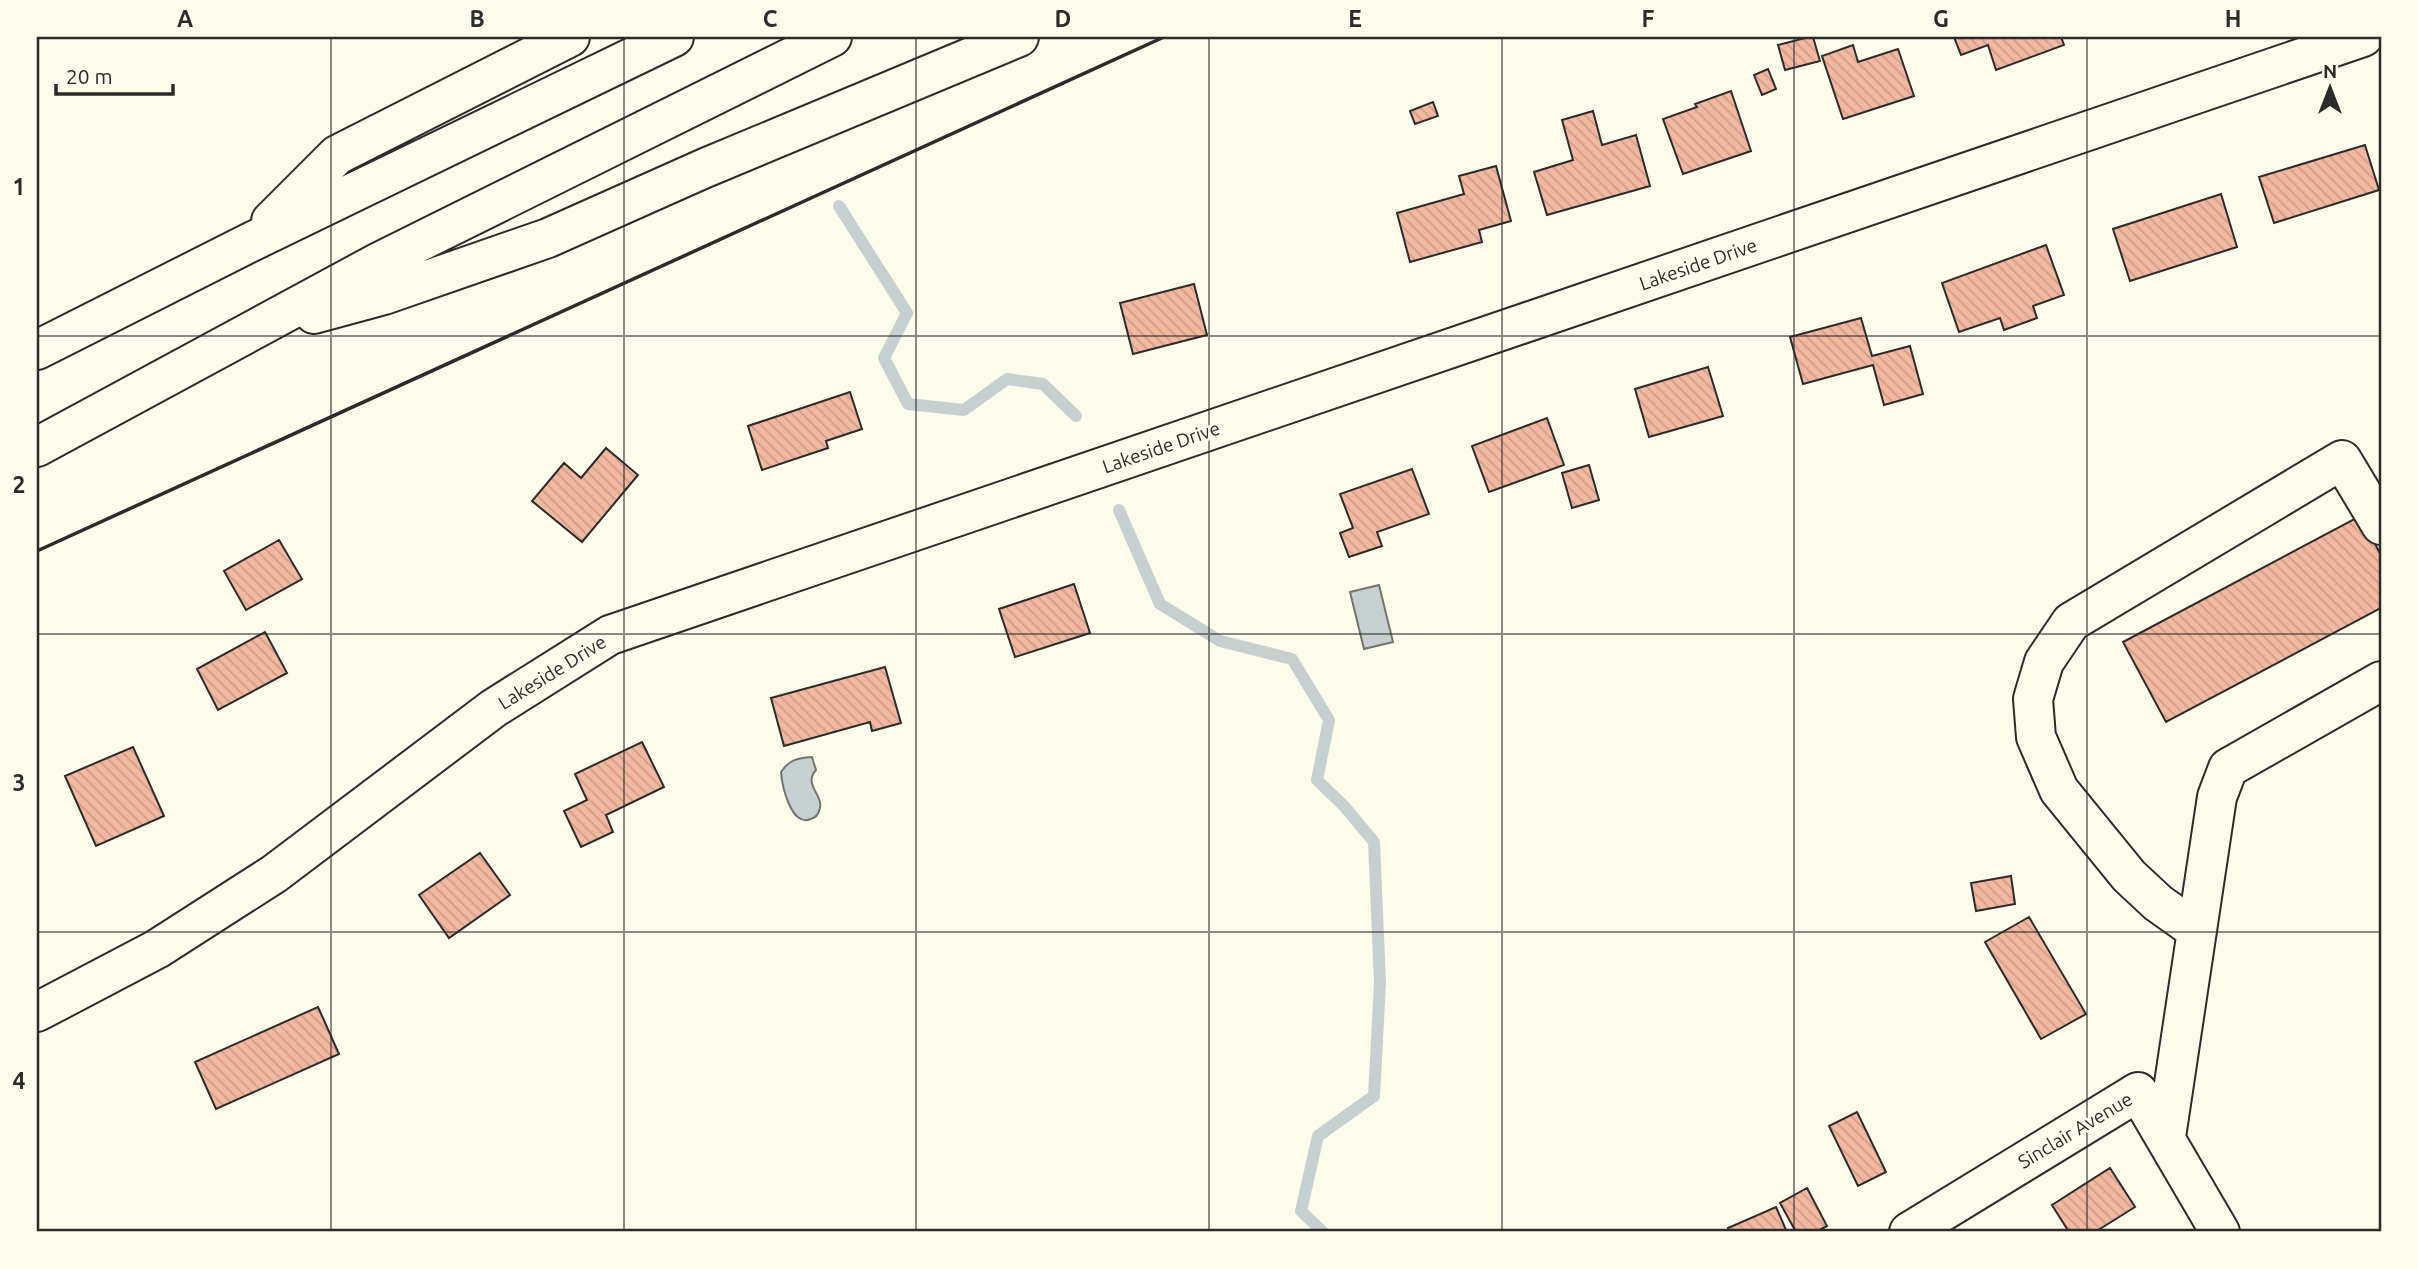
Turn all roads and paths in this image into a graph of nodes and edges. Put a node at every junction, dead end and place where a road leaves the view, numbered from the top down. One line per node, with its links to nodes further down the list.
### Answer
1 (570, 37): 6 (main road)
2 (674, 37): 6 (main road)
3 (832, 37): 7 (main road)
4 (1019, 37): 7 (main road)
5 (2363, 37): 13 (main road, Lakeside Drive)
6 (248, 243): 8 (main road)
7 (245, 333): 9 (main road)
8 (37, 350)
9 (37, 447)
10 (2381, 525): 12 (main road)
11 (2381, 681): 12 (main road)
12 (2196, 930): 14 (main road)
13 (37, 1012)
14 (2166, 1137): 15 (main road, Sinclair Avenue); 16 (main road, Sinclair Avenue)
15 (1909, 1232)
16 (2220, 1232)

